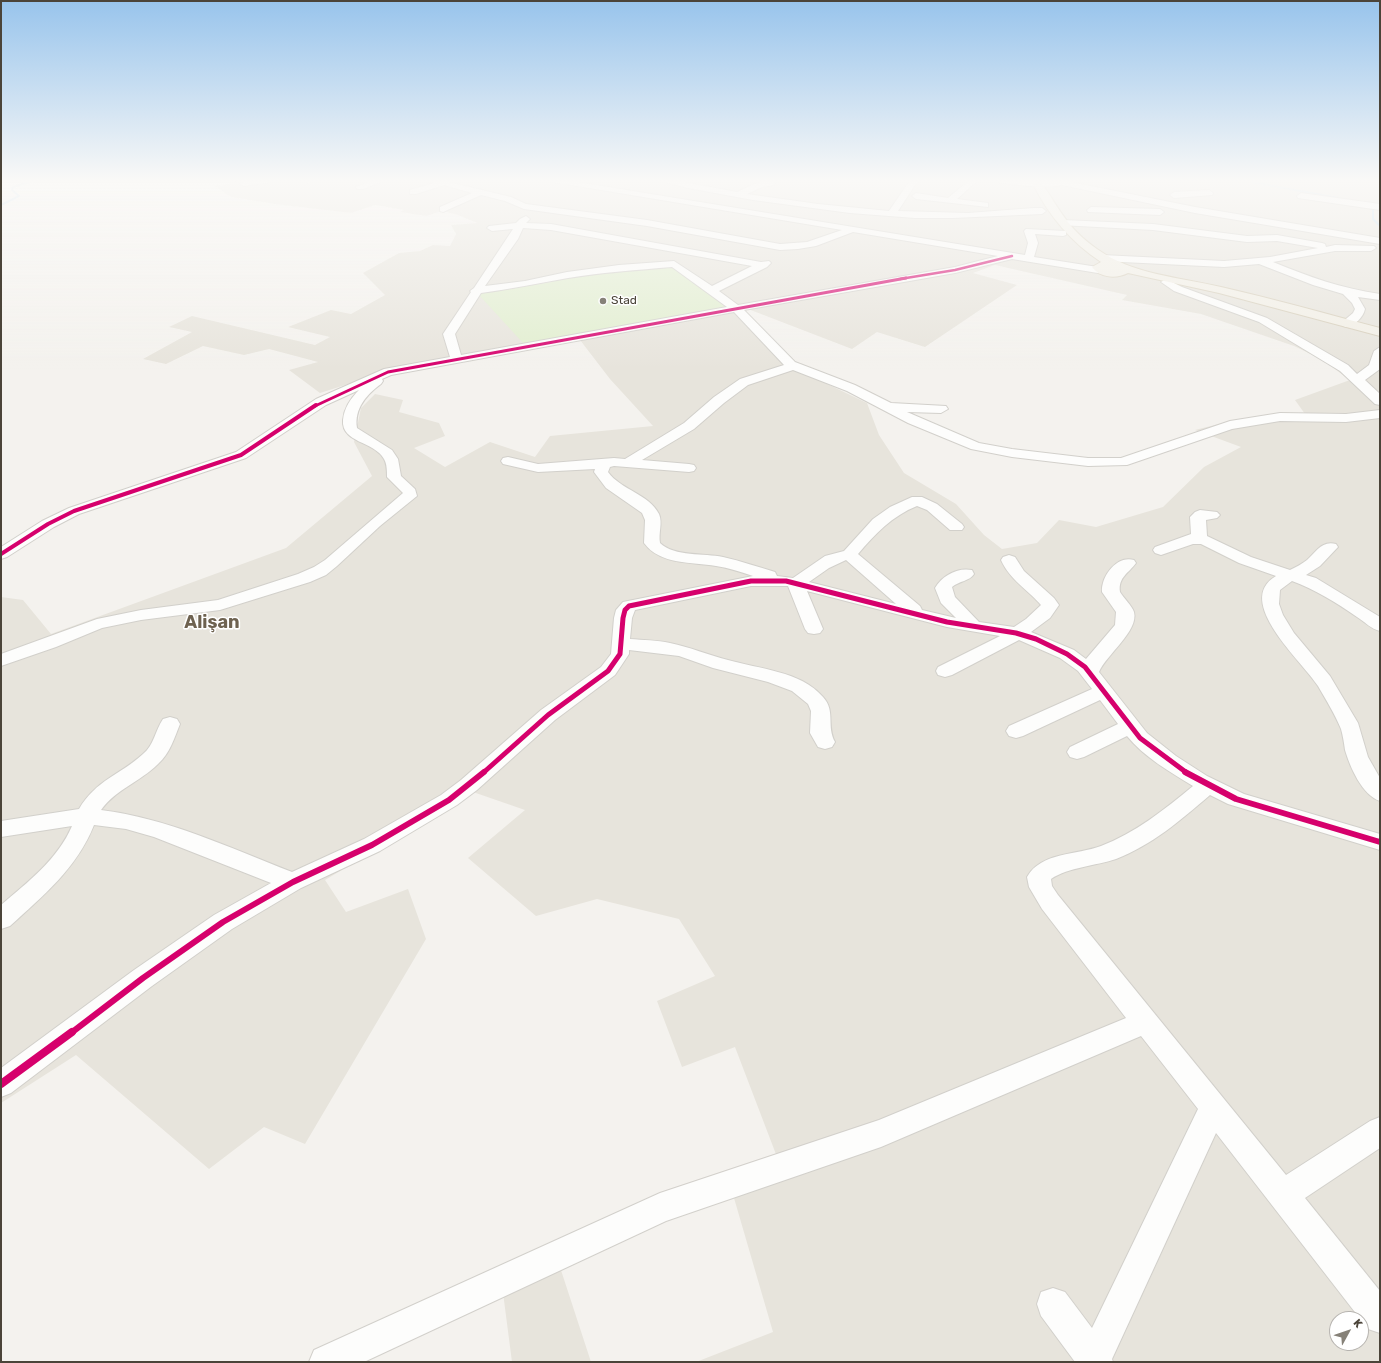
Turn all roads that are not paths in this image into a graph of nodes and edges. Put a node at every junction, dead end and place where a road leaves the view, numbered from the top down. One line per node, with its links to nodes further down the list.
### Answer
1 (511, 243): 20 (street)
2 (645, 243): 15 (street)
3 (757, 243): 9 (street)
4 (815, 243): 9 (street)
5 (929, 243): 12 (street)
6 (1033, 243): 13 (street)
7 (1082, 243): 16 (main road)
8 (1304, 243): 10 (street)
9 (797, 248): 15 (street)
10 (1335, 248): 11 (street); 14 (street)
11 (1380, 248)
12 (1012, 256): 13 (street); 23 (street)
13 (1034, 260): 16 (street)
14 (1260, 261): 17 (street); 21 (street)
15 (763, 265): 19 (street)
16 (1102, 265): 17 (main road); 17 (street)
17 (1121, 267): 18 (main road); 24 (main road)
18 (1166, 282): 25 (main road); 30 (street)
19 (712, 290): 20 (street); 23 (street)
20 (475, 291): 27 (street)
21 (1347, 292): 22 (street); 24 (street)
22 (1380, 297)
23 (736, 308): 27 (street); 28 (street)
24 (1346, 324): 25 (main road)
25 (1380, 334)
26 (1380, 351): 30 (street)
27 (456, 359): 29 (street)
28 (793, 366): 32 (street); 36 (street)
29 (392, 371): 44 (street); 57 (street)
30 (1358, 379): 31 (street)
31 (1380, 401)
32 (888, 407): 33 (street); 34 (street)
33 (941, 409)
34 (1380, 414)
35 (508, 461): 37 (street)
36 (629, 462): 37 (street); 38 (street)
37 (604, 464): 50 (street)
38 (689, 468)
39 (1212, 515): 41 (street)
40 (956, 527): 45 (street)
41 (1198, 538): 43 (street); 49 (street)
42 (1330, 547): 49 (street)
43 (1161, 550)
44 (1, 554)
45 (849, 555): 50 (street); 51 (street)
46 (1009, 560): 55 (street)
47 (1128, 563): 59 (street)
48 (966, 574): 52 (street)
49 (1292, 575): 53 (street); 67 (street)
50 (791, 582): 51 (street); 54 (street); 56 (street)
51 (920, 615): 52 (street)
52 (973, 626): 55 (street)
53 (1380, 626)
54 (814, 629)
55 (1016, 632): 58 (street); 59 (street)
56 (621, 644): 64 (street); 71 (street)
57 (1, 660)
58 (945, 671)
59 (1088, 672): 60 (street)
60 (1104, 691): 62 (street); 63 (street)
61 (170, 724): 68 (street)
62 (1130, 726): 65 (street); 66 (street)
63 (1016, 731)
64 (825, 742)
65 (1077, 752)
66 (1208, 785): 70 (street); 73 (street)
67 (1380, 793)
68 (87, 816): 69 (street); 71 (street); 72 (street)
69 (1, 829)
70 (1380, 842)
71 (293, 882): 74 (street)
72 (1, 919)
73 (1144, 1022): 75 (street); 81 (street)
74 (1, 1084)
75 (1213, 1108): 77 (street); 80 (street)
76 (1380, 1131): 77 (street)
77 (1283, 1195): 79 (street)
78 (1053, 1304): 80 (street)
79 (1380, 1317)
80 (1095, 1361)
81 (326, 1362)

